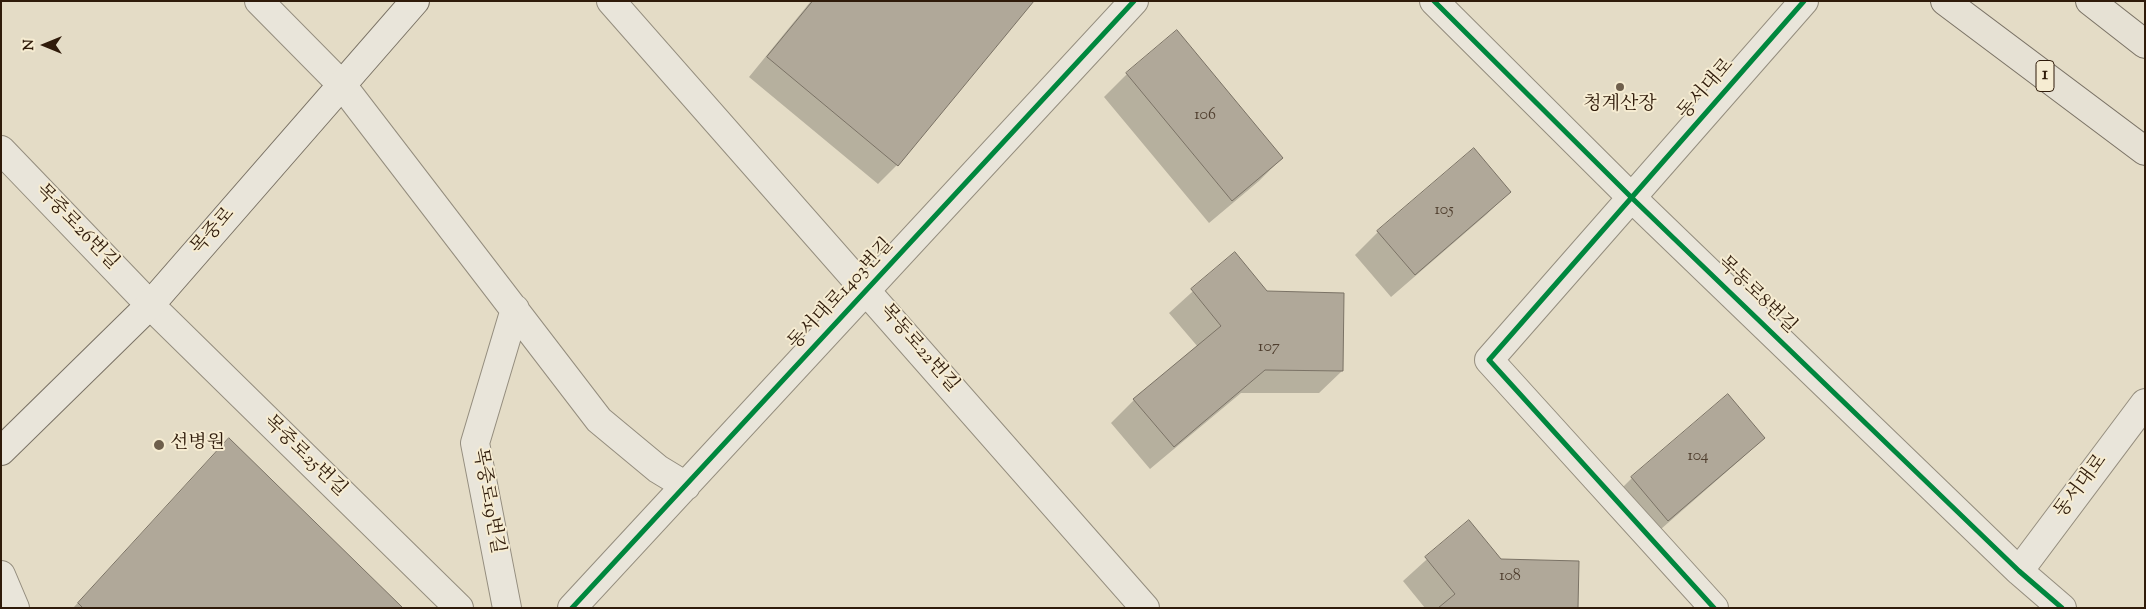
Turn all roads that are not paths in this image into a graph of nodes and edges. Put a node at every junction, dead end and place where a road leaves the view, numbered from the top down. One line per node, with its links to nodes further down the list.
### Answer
1 (259, 1): 10 (street)
2 (415, 1): 10 (street, 목중로)
3 (611, 1): 14 (street, 목동로22번길)
4 (1134, 1): 14 (street, 동서대로1403번길)
5 (1434, 1): 13 (street, 목동로8번길)
6 (1804, 1): 13 (street, 동서대로)
7 (1945, 1): 12 (main road, 1)
8 (2090, 1): 9 (main road)
9 (2145, 44)
10 (342, 85): 15 (street, 목중로); 16 (street)
11 (1, 150): 15 (street, 목중로26번길)
12 (2145, 151)
13 (1633, 199): 20 (street, 목동로8번길); 27 (street, 동서대로)
14 (867, 290): 19 (street, 동서대로1403번길); 26 (street, 목동로22번길)
15 (150, 305): 18 (street, 목중로); 23 (street, 목중로25번길)
16 (515, 309): 19 (street); 24 (street, 목중로19번길)
17 (2145, 402): 20 (street, 동서대로)
18 (1, 451)
19 (686, 486): 25 (street, 동서대로1403번길)
20 (2019, 570): 28 (street, 목동로8번길)
21 (1, 575): 22 (street)
22 (15, 608)
23 (459, 608)
24 (506, 608)
25 (572, 608)
26 (1145, 608)
27 (1714, 608)
28 (2062, 608)

